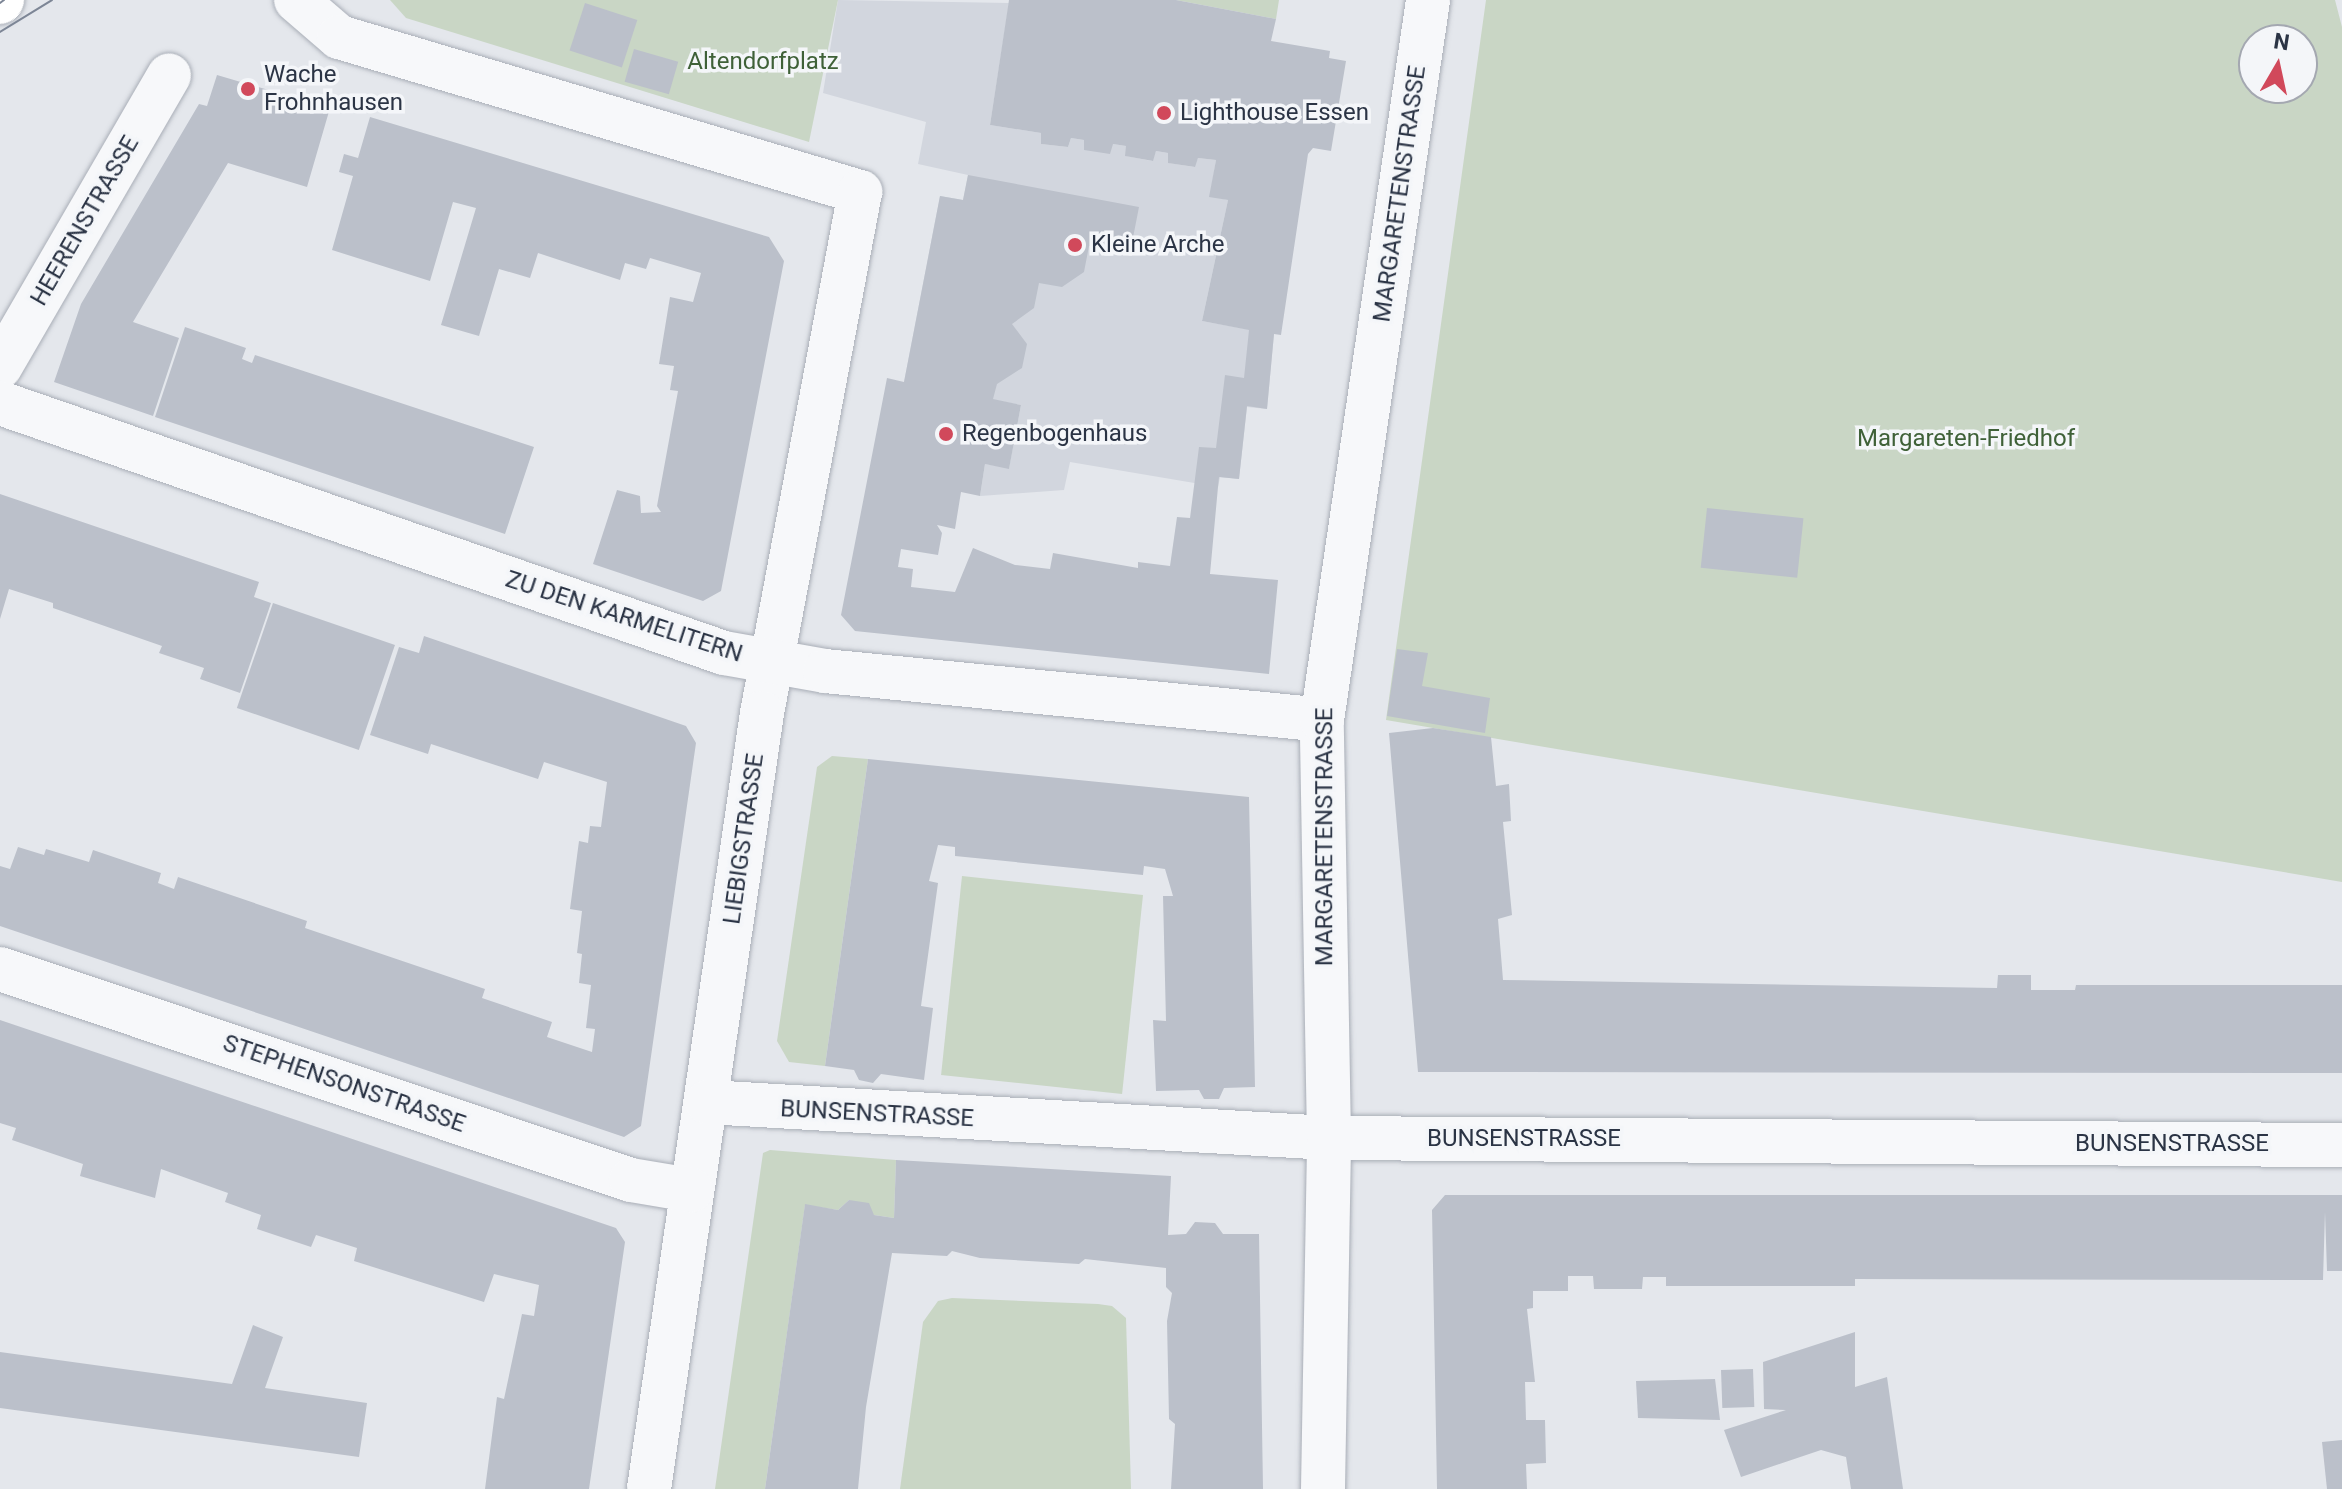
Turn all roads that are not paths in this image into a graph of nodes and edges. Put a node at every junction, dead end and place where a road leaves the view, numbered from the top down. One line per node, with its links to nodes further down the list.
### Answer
1 (296, 0): 6 (street, LIEBIGSTRASSE)
2 (1428, 0): 7 (street, MARGARETENSTRASSE)
3 (169, 75): 4 (street, HEERENSTRASSE)
4 (0, 367)
5 (0, 403): 6 (street, ZU DEN KARMELITERN)
6 (771, 663): 7 (street, ZU DEN KARMELITERN); 9 (street, LIEBIGSTRASSE)
7 (1322, 720): 10 (street, MARGARETENSTRASSE)
8 (0, 969): 12 (street, STEPHENSONSTRASSE)
9 (707, 1102): 10 (street, BUNSENSTRASSE); 12 (street, LIEBIGSTRASSE)
10 (1329, 1138): 11 (street, BUNSENSTRASSE); 14 (street, MARGARETENSTRASSE)
11 (2342, 1145)
12 (691, 1190): 13 (street, LIEBIGSTRASSE)
13 (649, 1489)
14 (1323, 1489)

